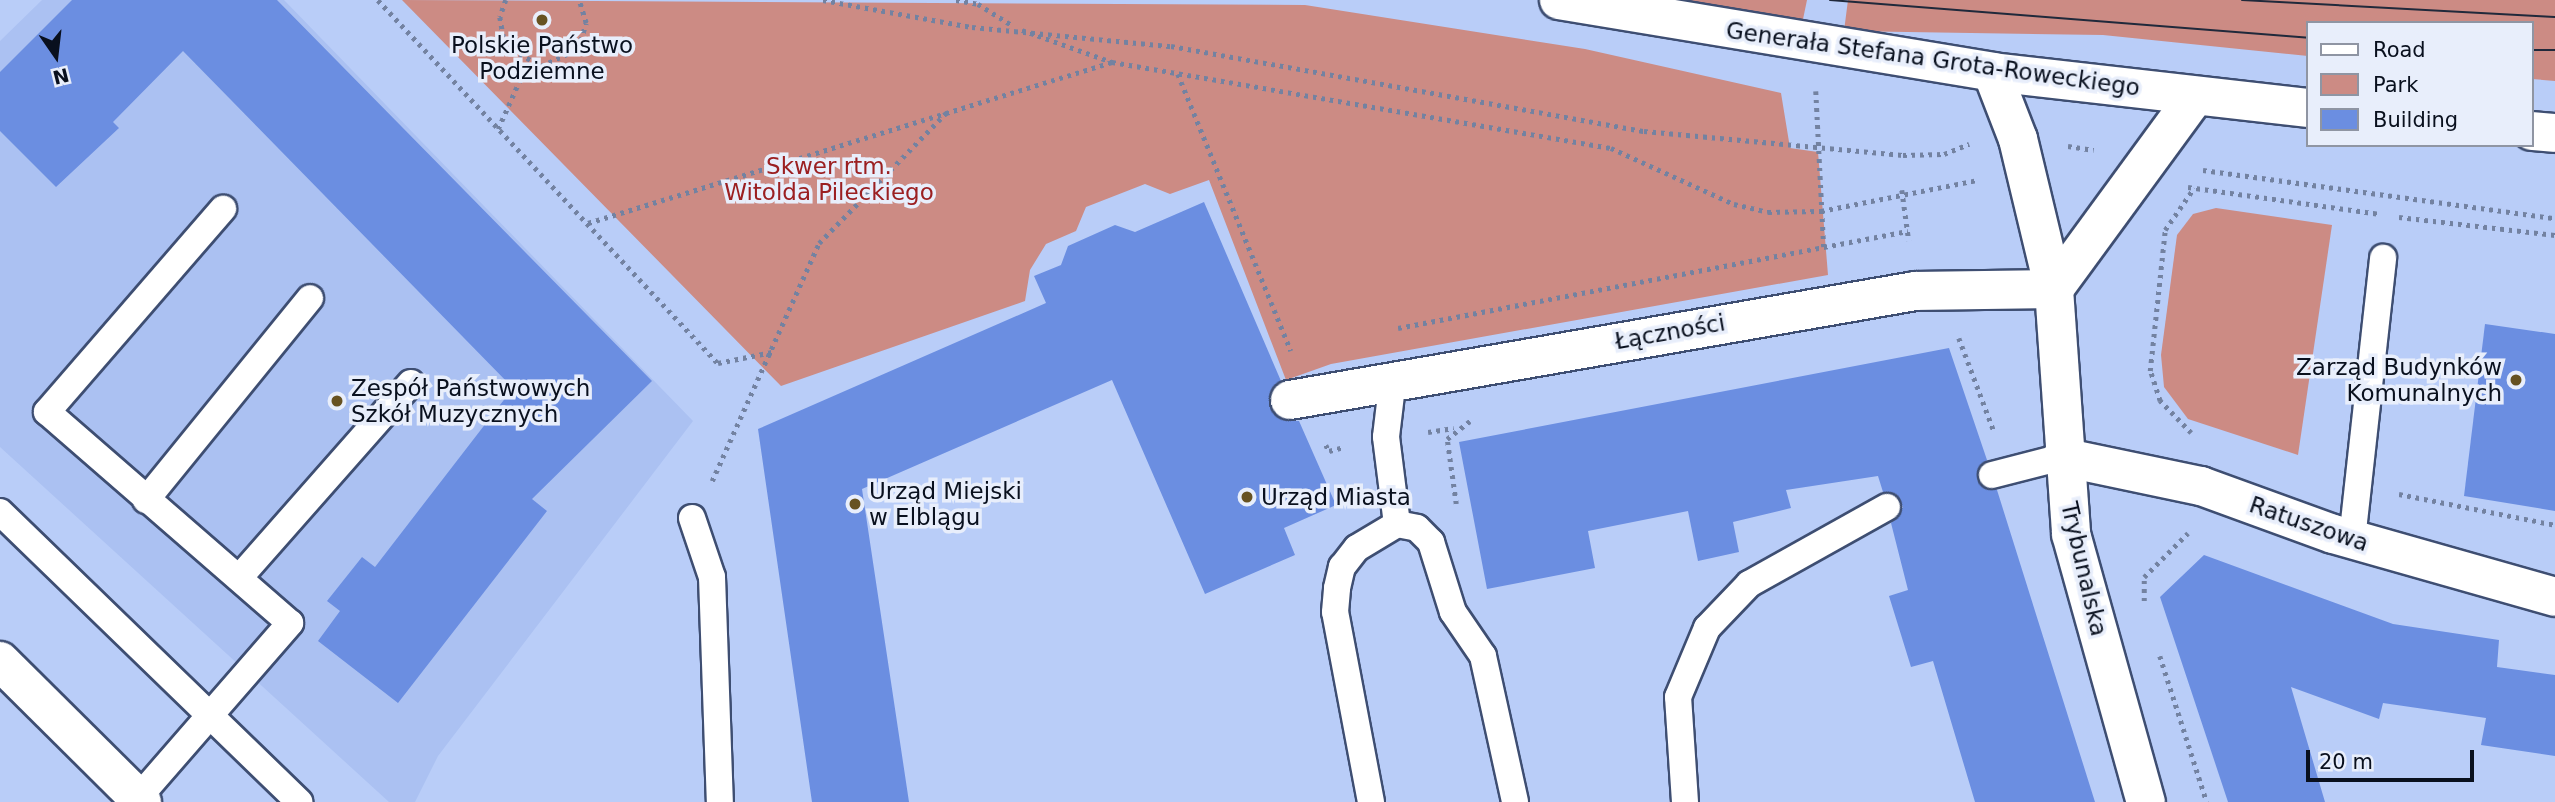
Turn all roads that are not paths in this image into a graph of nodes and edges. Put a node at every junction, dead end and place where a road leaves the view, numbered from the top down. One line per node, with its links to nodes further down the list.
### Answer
1 (1559, 0): 2 (street, Generała Stefana Grota-Roweckiego)
2 (1992, 72): 3 (street, Generała Stefana Grota-Roweckiego); 9 (street, Trybunalska)
3 (2195, 96): 4 (street, Generała Stefana Grota-Roweckiego); 9 (street)
4 (2306, 108)
5 (2534, 131): 6 (street)
6 (2555, 133)
7 (223, 209): 16 (lane)
8 (2384, 258): 21 (lane)
9 (2054, 289): 11 (street, Łączności); 14 (street, Trybunalska)
10 (310, 298): 16 (lane)
11 (1394, 379): 13 (street, Łączności); 20 (lane)
12 (411, 383): 22 (lane)
13 (1290, 401)
14 (2062, 457): 15 (lane); 21 (street, Ratuszowa); 32 (street, Trybunalska)
15 (1999, 473)
16 (146, 499): 22 (lane)
17 (1887, 507): 31 (lane)
18 (0, 512): 25 (lane)
19 (692, 518): 28 (lane)
20 (1397, 524): 29 (lane); 30 (lane)
21 (2352, 540): 23 (street, Ratuszowa)
22 (239, 578): 25 (lane)
23 (2555, 597)
24 (0, 661): 26 (street)
25 (209, 717): 26 (lane); 27 (lane)
26 (140, 800)
27 (299, 802)
28 (720, 802)
29 (1371, 802)
30 (1514, 802)
31 (1685, 802)
32 (2146, 802)

